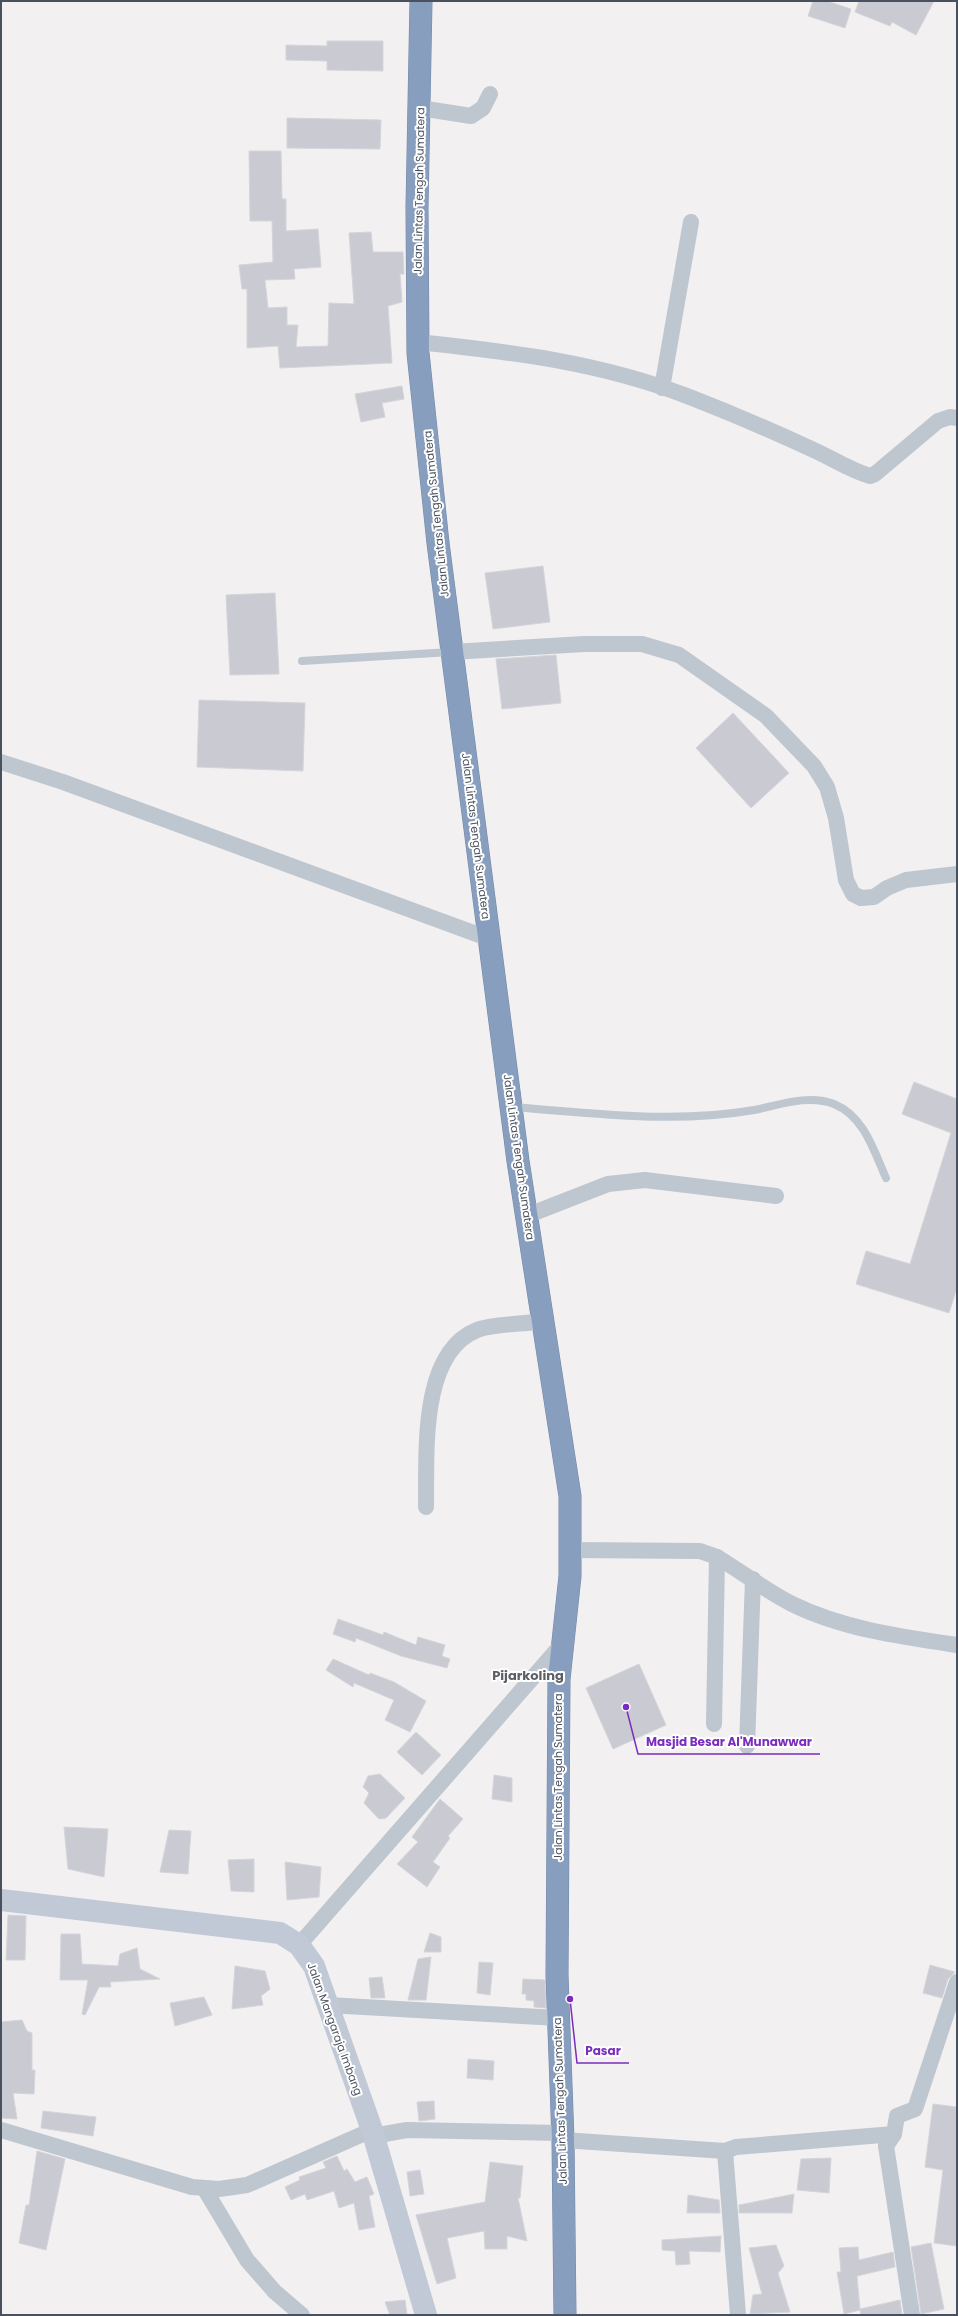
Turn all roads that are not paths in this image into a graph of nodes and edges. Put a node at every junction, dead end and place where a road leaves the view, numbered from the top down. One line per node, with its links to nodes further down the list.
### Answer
1 (421, 1): 3 (highway, Jalan Lintas Tengah Sumatera)
2 (490, 94): 3 (street)
3 (420, 108): 5 (highway, Jalan Lintas Tengah Sumatera)
4 (691, 222): 6 (street)
5 (418, 342): 6 (street); 8 (highway, Jalan Lintas Tengah Sumatera)
6 (662, 388): 7 (street)
7 (957, 418)
8 (452, 652): 9 (lane); 11 (street); 12 (highway, Jalan Lintas Tengah Sumatera)
9 (302, 661)
10 (1, 762): 12 (street)
11 (957, 874)
12 (490, 939): 13 (highway, Jalan Lintas Tengah Sumatera)
13 (511, 1107): 14 (lane); 16 (highway, Jalan Lintas Tengah Sumatera)
14 (886, 1178)
15 (776, 1196): 16 (street)
16 (526, 1216): 17 (highway, Jalan Lintas Tengah Sumatera)
17 (543, 1321): 18 (street); 19 (highway, Jalan Lintas Tengah Sumatera)
18 (426, 1507)
19 (570, 1550): 20 (street); 22 (highway, Jalan Lintas Tengah Sumatera)
20 (717, 1557): 21 (street); 24 (street)
21 (753, 1579): 23 (street); 25 (street)
22 (563, 1642): 27 (street); 30 (highway, Jalan Lintas Tengah Sumatera)
23 (957, 1645)
24 (714, 1724)
25 (747, 1746)
26 (1, 1900): 27 (street, Jalan Mangaraja Imbang)
27 (299, 1945): 29 (street, Jalan Mangaraja Imbang)
28 (957, 1982): 33 (street)
29 (328, 2005): 30 (street); 32 (street, Jalan Mangaraja Imbang)
30 (558, 2018): 34 (highway, Jalan Lintas Tengah Sumatera)
31 (1, 2130): 36 (street)
32 (373, 2133): 34 (street); 36 (street); 38 (street, Jalan Mangaraja Imbang)
33 (894, 2134): 35 (street); 41 (street)
34 (562, 2137): 35 (street); 39 (highway, Jalan Lintas Tengah Sumatera)
35 (725, 2151): 40 (street)
36 (204, 2188): 37 (street)
37 (302, 2315)
38 (426, 2315)
39 (565, 2315)
40 (738, 2315)
41 (912, 2315)

